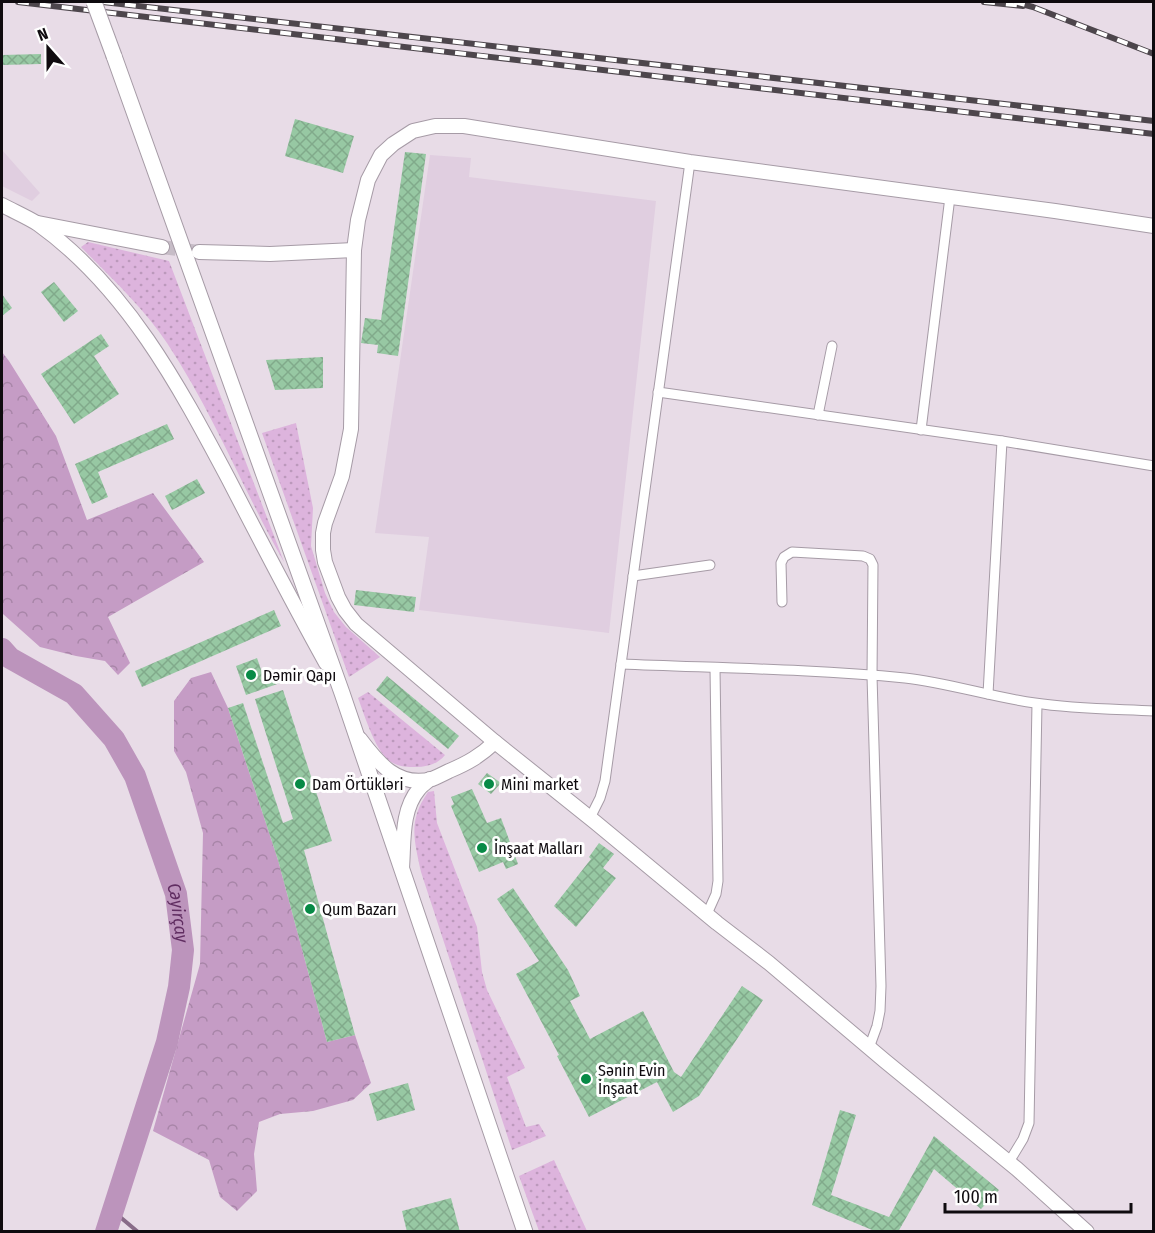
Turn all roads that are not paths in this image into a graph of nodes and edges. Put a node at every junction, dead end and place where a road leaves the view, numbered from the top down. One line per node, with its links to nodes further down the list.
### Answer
1 (94, 2): 22 (main road, bridge)
2 (690, 162): 3 (main road); 8 (main road); 11 (street)
3 (950, 197): 6 (main road); 13 (street)
4 (2, 206): 5 (main road)
5 (36, 223): 7 (main road); 22 (main road)
6 (1154, 226)
7 (162, 247)
8 (354, 250): 9 (main road); 27 (main road)
9 (199, 252)
10 (832, 346): 12 (street)
11 (658, 392): 12 (street); 17 (street)
12 (818, 415): 13 (street)
13 (921, 430): 14 (street)
14 (1002, 441): 15 (street); 23 (street)
15 (1154, 466)
16 (710, 565): 17 (street)
17 (633, 576): 19 (street)
18 (782, 602): 21 (street)
19 (621, 664): 20 (street); 29 (street)
20 (715, 668): 21 (street); 31 (street)
21 (872, 676): 23 (street); 32 (street)
22 (342, 693): 26 (main road)
23 (988, 694): 24 (street)
24 (1037, 704): 25 (street); 33 (street)
25 (1154, 711)
26 (358, 737): 28 (main road); 30 (main road)
27 (495, 742): 28 (main road); 29 (main road)
28 (430, 779): 30 (main road)
29 (590, 818): 31 (main road)
30 (402, 868): 34 (main road)
31 (707, 914): 32 (main road)
32 (869, 1048): 33 (main road)
33 (1009, 1162): 35 (main road)
34 (525, 1232)
35 (1087, 1232)

